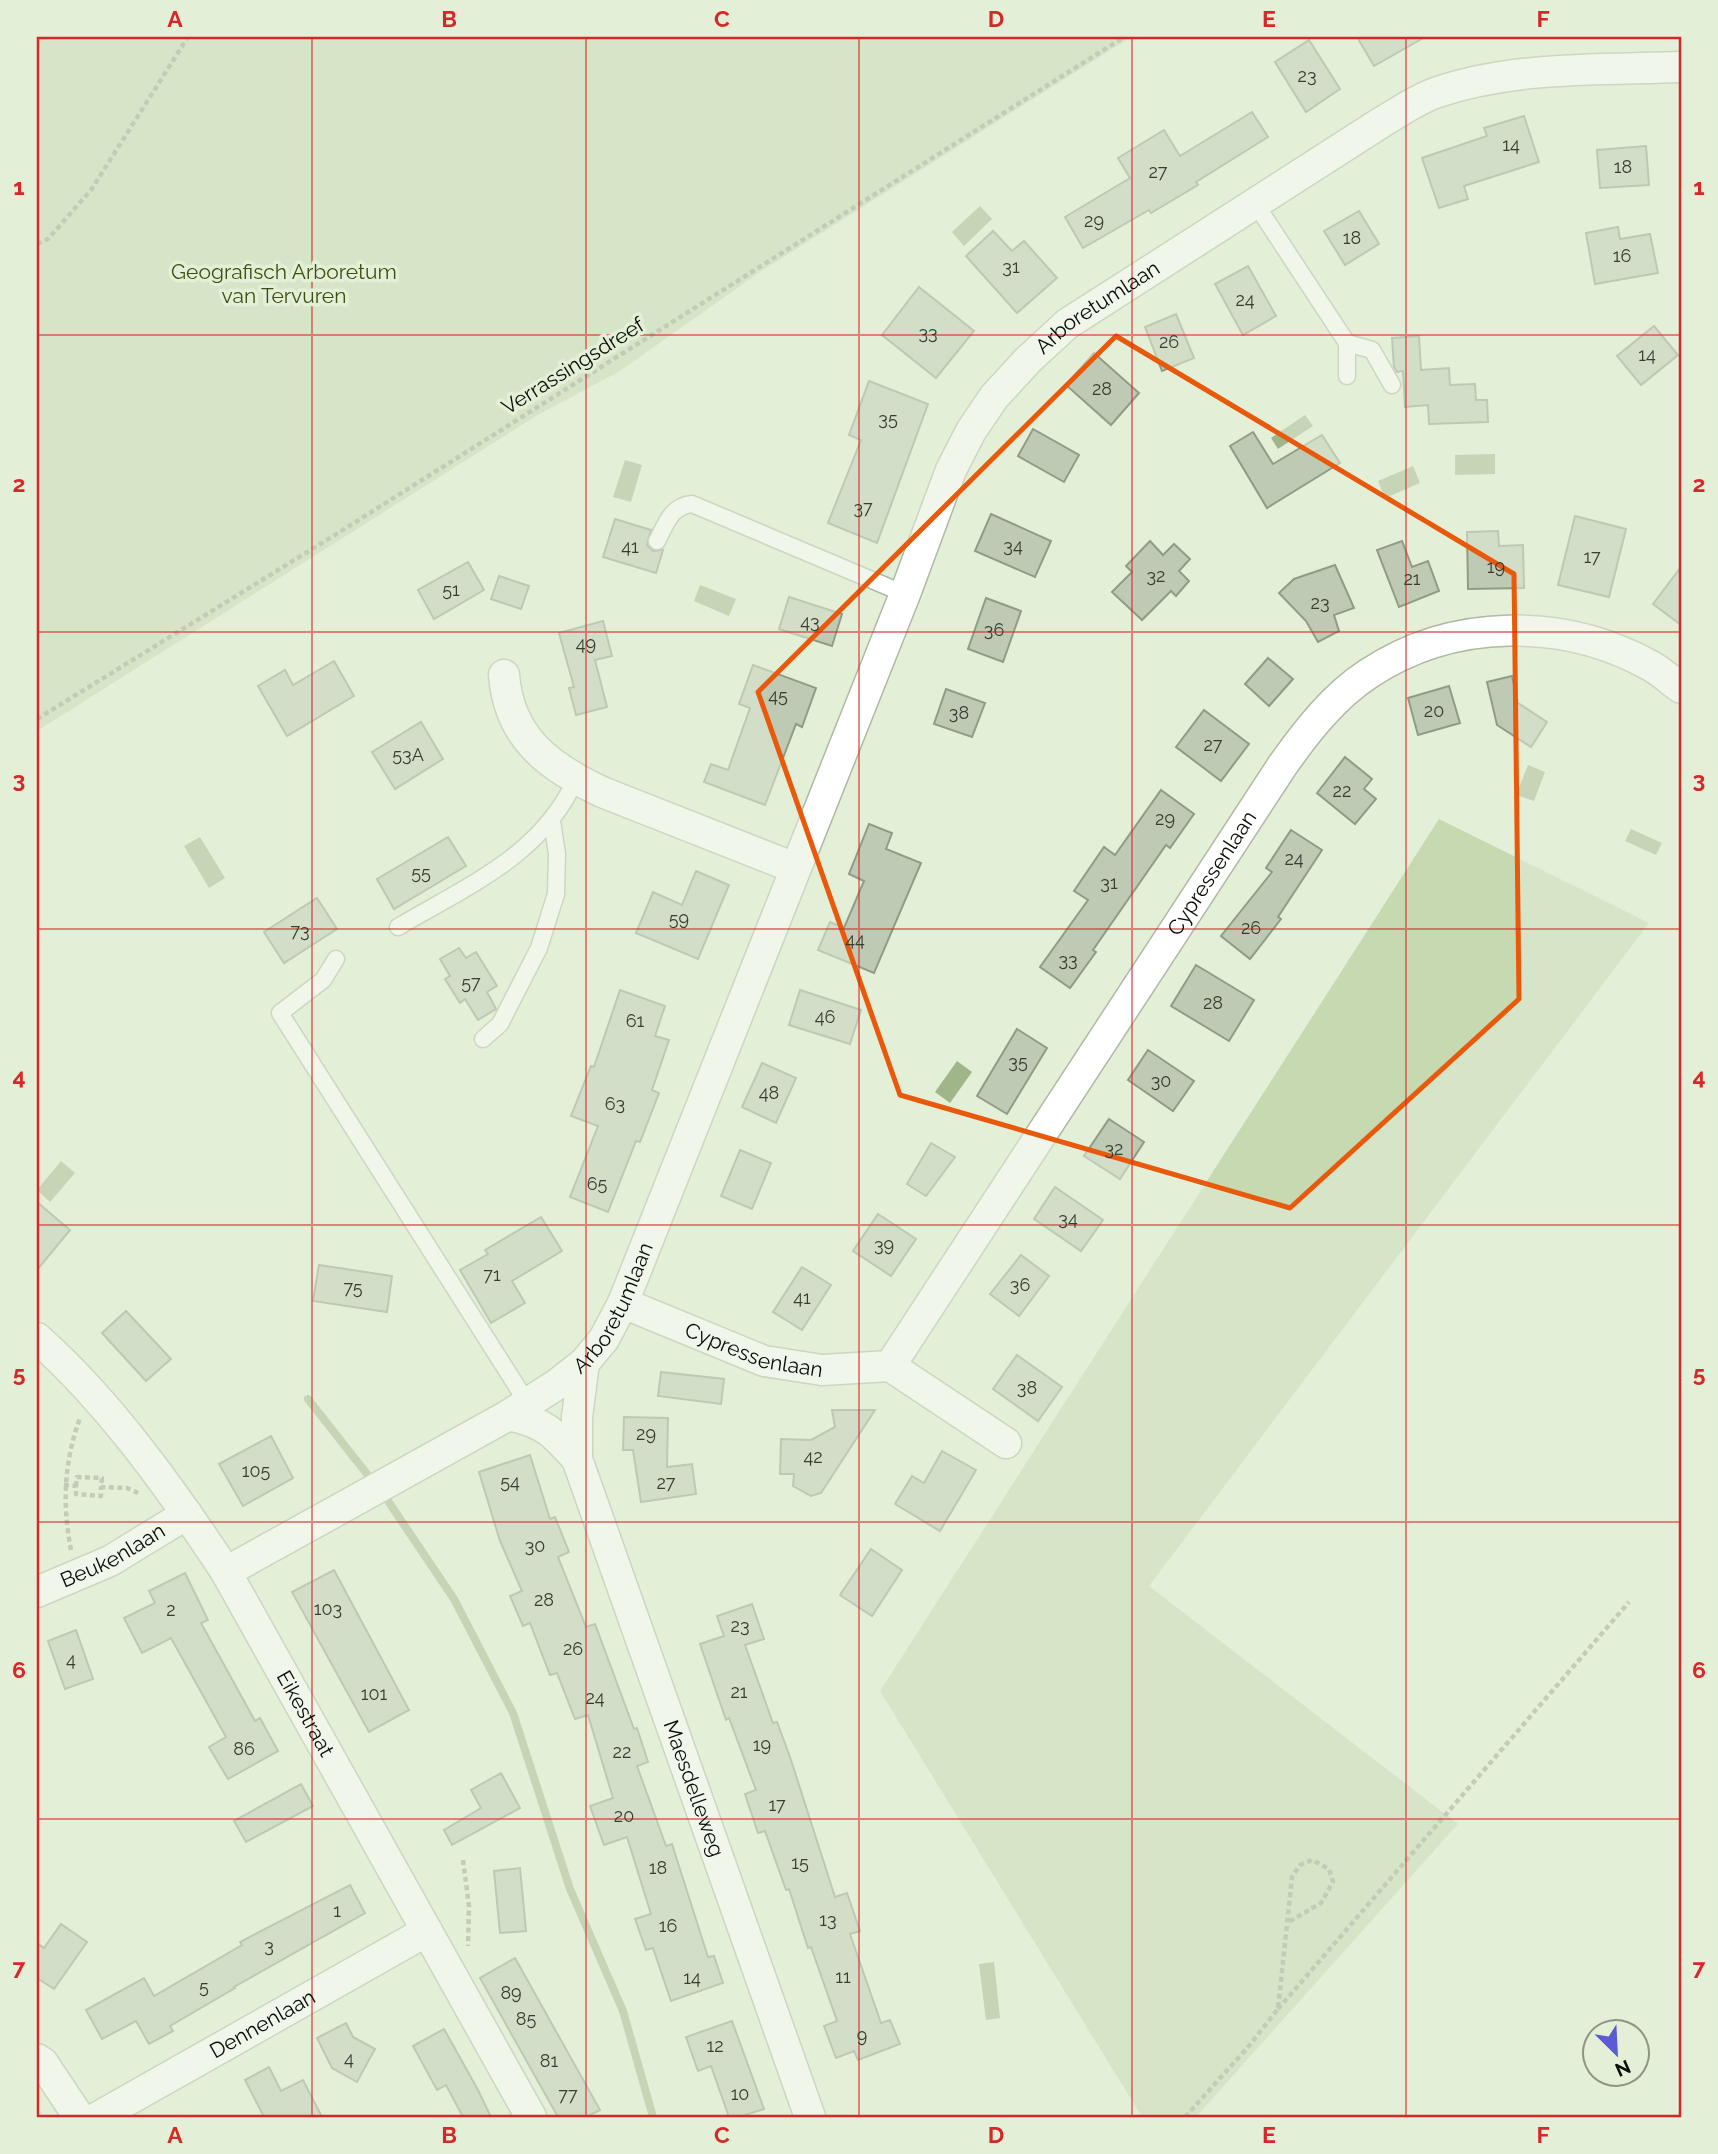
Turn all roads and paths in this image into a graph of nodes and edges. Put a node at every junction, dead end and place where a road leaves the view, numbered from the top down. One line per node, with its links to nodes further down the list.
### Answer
1 (188, 37): 5 (path)
2 (1124, 37): 13 (path, Verrassingsdreef)
3 (1681, 66): 4 (street, Arboretumlaan)
4 (1255, 203): 6 (lane); 10 (street, Arboretumlaan)
5 (37, 244)
6 (1347, 343): 7 (lane); 8 (lane)
7 (1347, 376)
8 (1392, 385)
9 (657, 541): 10 (lane)
10 (905, 594): 16 (street, Arboretumlaan)
11 (504, 675): 14 (street)
12 (1681, 688): 23 (street, Cypressenlaan)
13 (37, 719)
14 (576, 779): 15 (lane); 16 (street)
15 (552, 821): 17 (lane); 19 (lane)
16 (795, 868): 20 (street, Arboretumlaan)
17 (398, 928)
18 (336, 959): 25 (lane)
19 (483, 1039)
20 (623, 1303): 22 (street, Arboretumlaan); 23 (street, Cypressenlaan)
21 (37, 1338): 24 (street, Eikestraat)
22 (584, 1363): 25 (street, Arboretumlaan); 27 (street, Maesdelleweg)
23 (890, 1367): 26 (street)
24 (93, 1396): 28 (path); 32 (street, Eikestraat)
25 (518, 1409): 27 (street, Maesdelleweg); 33 (street, Arboretumlaan)
26 (1006, 1443)
27 (577, 1459): 46 (street, Maesdelleweg)
28 (64, 1485): 29 (path); 34 (path)
29 (76, 1486): 30 (path); 30 (path)
30 (101, 1487): 31 (path)
31 (139, 1493)
32 (187, 1514): 33 (street, Eikestraat); 34 (street, Beukenlaan)
33 (226, 1572): 39 (street, Eikestraat)
34 (76, 1577): 35 (street, Beukenlaan)
35 (37, 1592)
36 (1629, 1602): 41 (path)
37 (463, 1860): 40 (path)
38 (1287, 1923): 38 (path); 41 (path)
39 (427, 1931): 40 (street, Eikestraat); 44 (street, Dennenlaan)
40 (449, 1972): 45 (street, Eikestraat)
41 (1278, 2008): 47 (path)
42 (37, 2059): 43 (street)
43 (79, 2117)
44 (98, 2117)
45 (531, 2117)
46 (810, 2117)
47 (1185, 2117)

